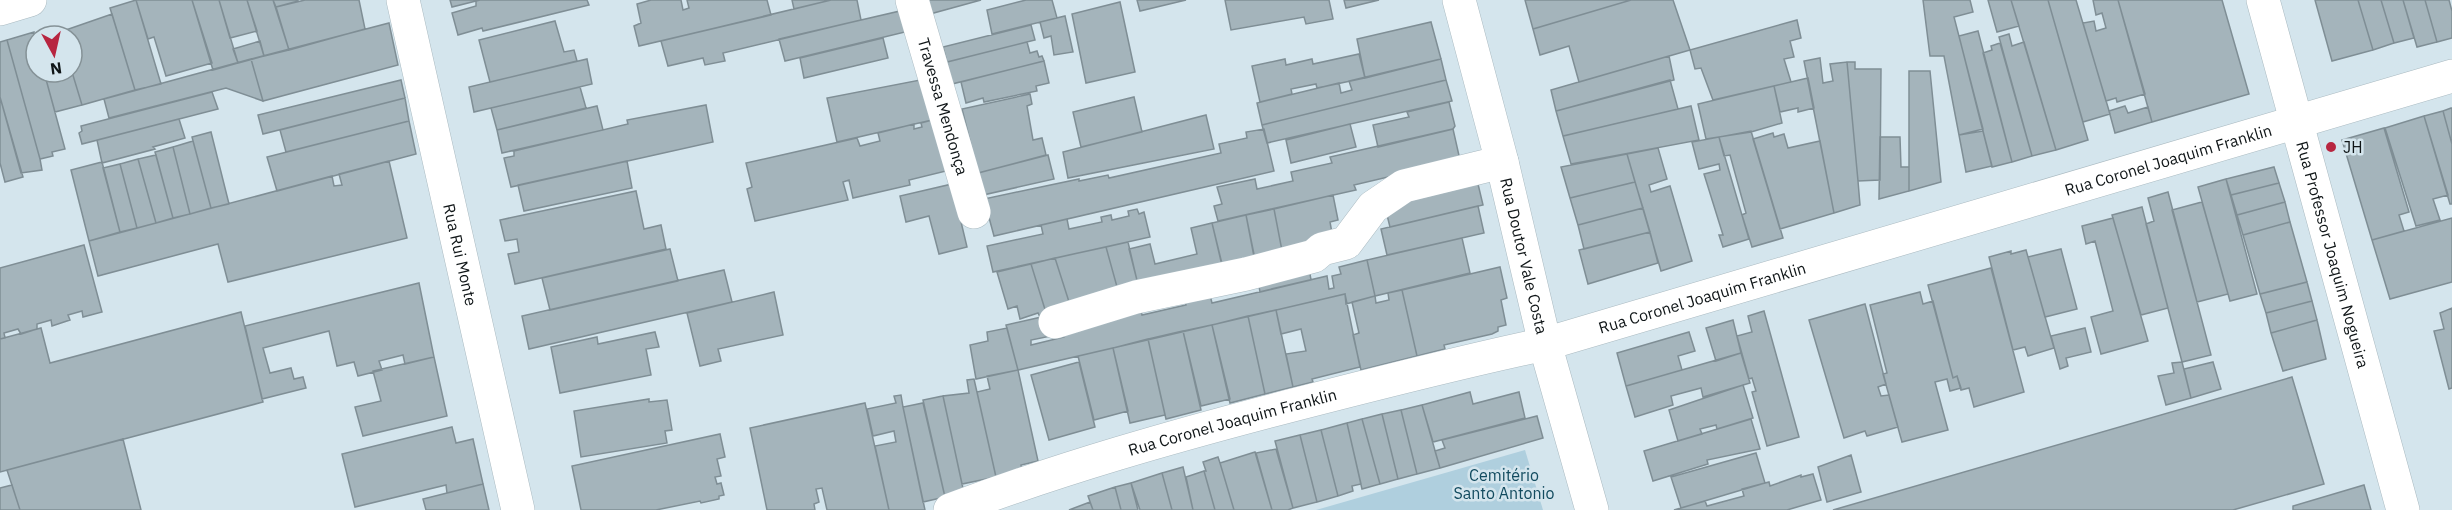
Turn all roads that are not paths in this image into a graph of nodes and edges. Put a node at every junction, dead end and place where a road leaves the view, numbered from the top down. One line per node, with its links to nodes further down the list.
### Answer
1 (30, 0): 6 (street)
2 (403, 0): 13 (street, Rua Rui Monte)
3 (912, 0): 10 (street, Travessa Mendonça)
4 (1459, 0): 9 (street, Rua Doutor Vale Costa)
5 (2263, 0): 8 (street, Rua Professor Joaquim Nogueira)
6 (0, 9)
7 (2452, 76): 8 (street, Rua Coronel Joaquim Franklin)
8 (2298, 123): 12 (street, Rua Coronel Joaquim Franklin); 16 (street, Rua Professor Joaquim Nogueira)
9 (1502, 162): 11 (street); 12 (street, Rua Doutor Vale Costa)
10 (974, 212)
11 (1055, 322)
12 (1545, 344): 14 (street, Rua Coronel Joaquim Franklin); 15 (street, Rua Doutor Vale Costa)
13 (518, 510)
14 (950, 510)
15 (1592, 510)
16 (2403, 510)

